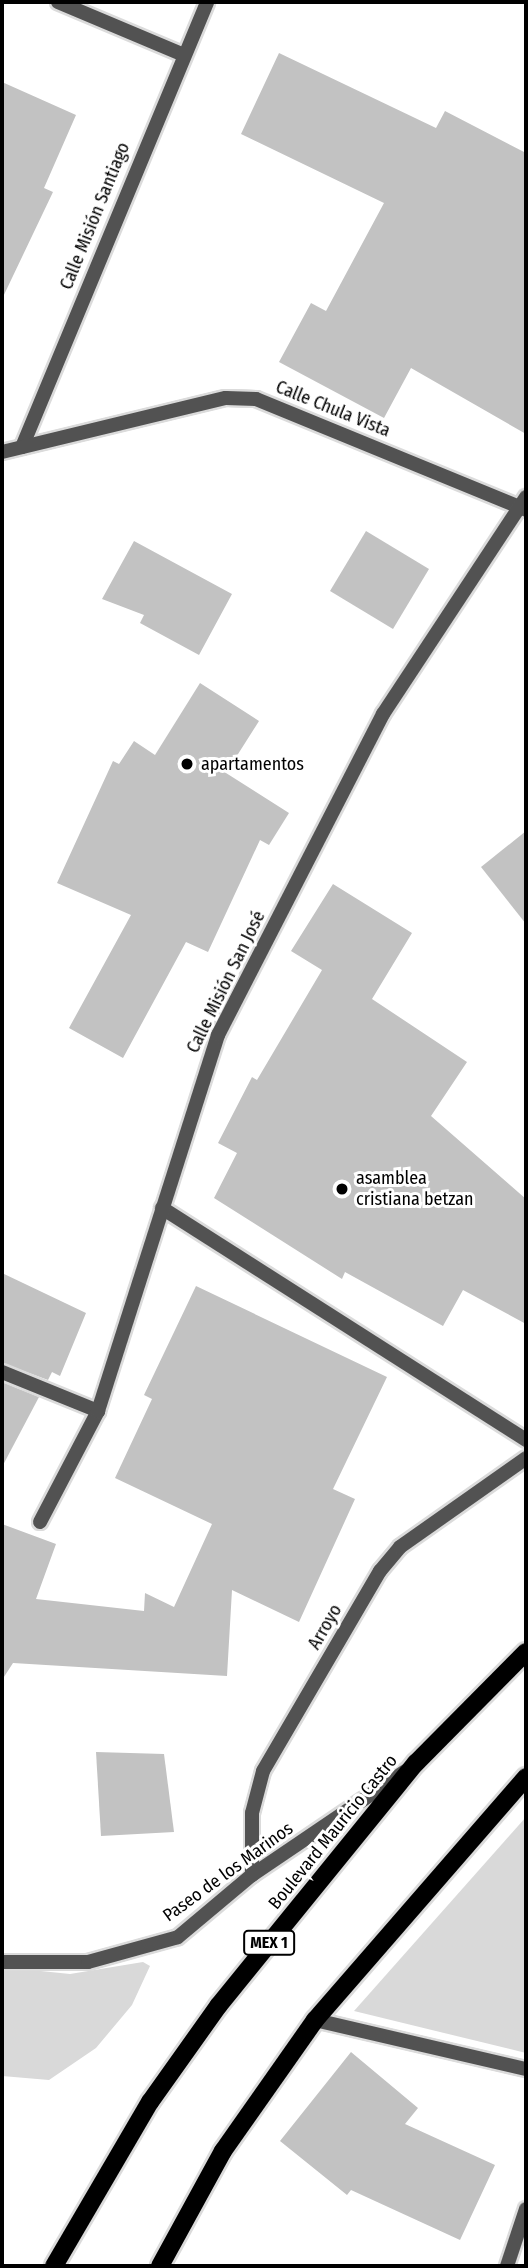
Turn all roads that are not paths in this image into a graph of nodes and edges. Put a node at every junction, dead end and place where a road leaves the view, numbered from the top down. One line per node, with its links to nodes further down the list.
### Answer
1 (58, 2): 3 (street)
2 (207, 2): 3 (street, Calle Misión Santiago)
3 (183, 54): 4 (street, Calle Misión Santiago)
4 (22, 447): 5 (street, Calle Chula Vista); 6 (street, Calle Chula Vista)
5 (2, 452)
6 (525, 505): 7 (street, Calle Misión San José)
7 (163, 1208): 9 (street, Calle Misión San José); 10 (street)
8 (2, 1373): 9 (street)
9 (98, 1411): 12 (street, Calle Misión San José)
10 (526, 1440)
11 (526, 1458): 16 (street, Arroyo)
12 (40, 1522)
13 (526, 1652): 14 (main road, Boulevard Mauricio Castro / MEX 1)
14 (416, 1763): 16 (street, Paseo de los Marinos); 21 (main road, Boulevard Mauricio Castro / MEX 1)
15 (526, 1777): 18 (main road)
16 (252, 1875): 17 (street, Paseo de los Marinos)
17 (2, 1962)
18 (315, 2020): 19 (street); 22 (main road)
19 (526, 2069)
20 (526, 2209): 23 (street)
21 (54, 2266)
22 (160, 2266)
23 (507, 2266)

